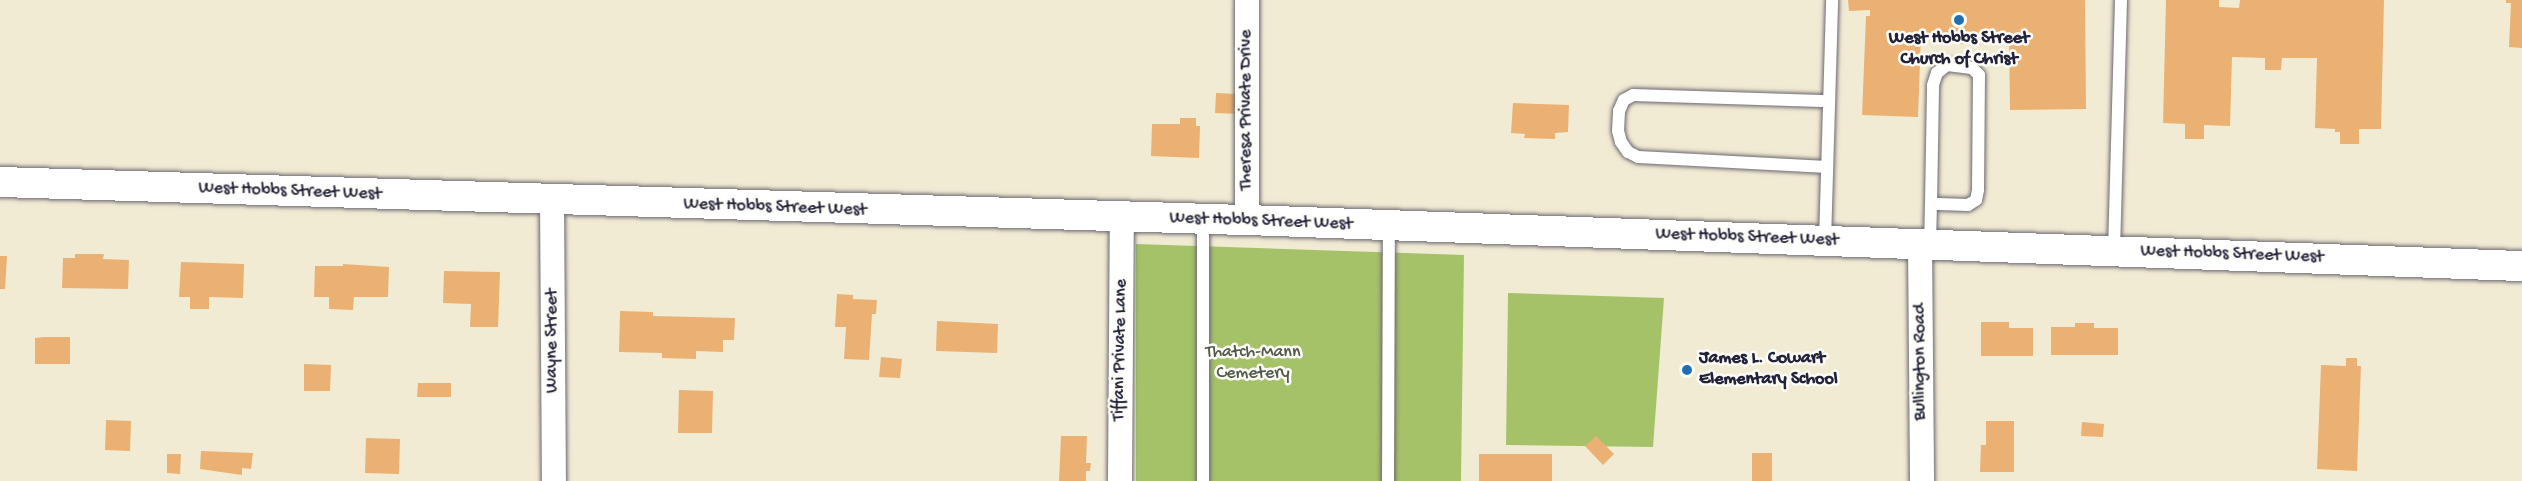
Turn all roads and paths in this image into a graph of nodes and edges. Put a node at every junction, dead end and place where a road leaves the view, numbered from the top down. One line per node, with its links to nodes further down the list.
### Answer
1 (1247, 0): 11 (street, Theresa Private Drive)
2 (1832, 0): 4 (lane)
3 (2121, 0): 15 (lane)
4 (1829, 101): 5 (lane); 5 (lane)
5 (1827, 167): 13 (lane)
6 (0, 182): 7 (street, West Hobbs Street West)
7 (552, 201): 9 (street, West Hobbs Street West); 17 (street, Wayne Street)
8 (1931, 204): 8 (lane); 14 (lane)
9 (1122, 218): 10 (street, West Hobbs Street West); 18 (street, Tiffani Private Lane)
10 (1203, 220): 11 (street, West Hobbs Street West); 19 (lane)
11 (1247, 220): 12 (street, West Hobbs Street West)
12 (1389, 227): 13 (street, West Hobbs Street West); 20 (lane)
13 (1825, 241): 14 (street, West Hobbs Street West)
14 (1925, 244): 15 (street, West Hobbs Street West); 21 (street, Bullington Road)
15 (2114, 251): 16 (street, West Hobbs Street West)
16 (2522, 266)
17 (554, 481)
18 (1120, 481)
19 (1203, 481)
20 (1388, 481)
21 (1922, 481)

